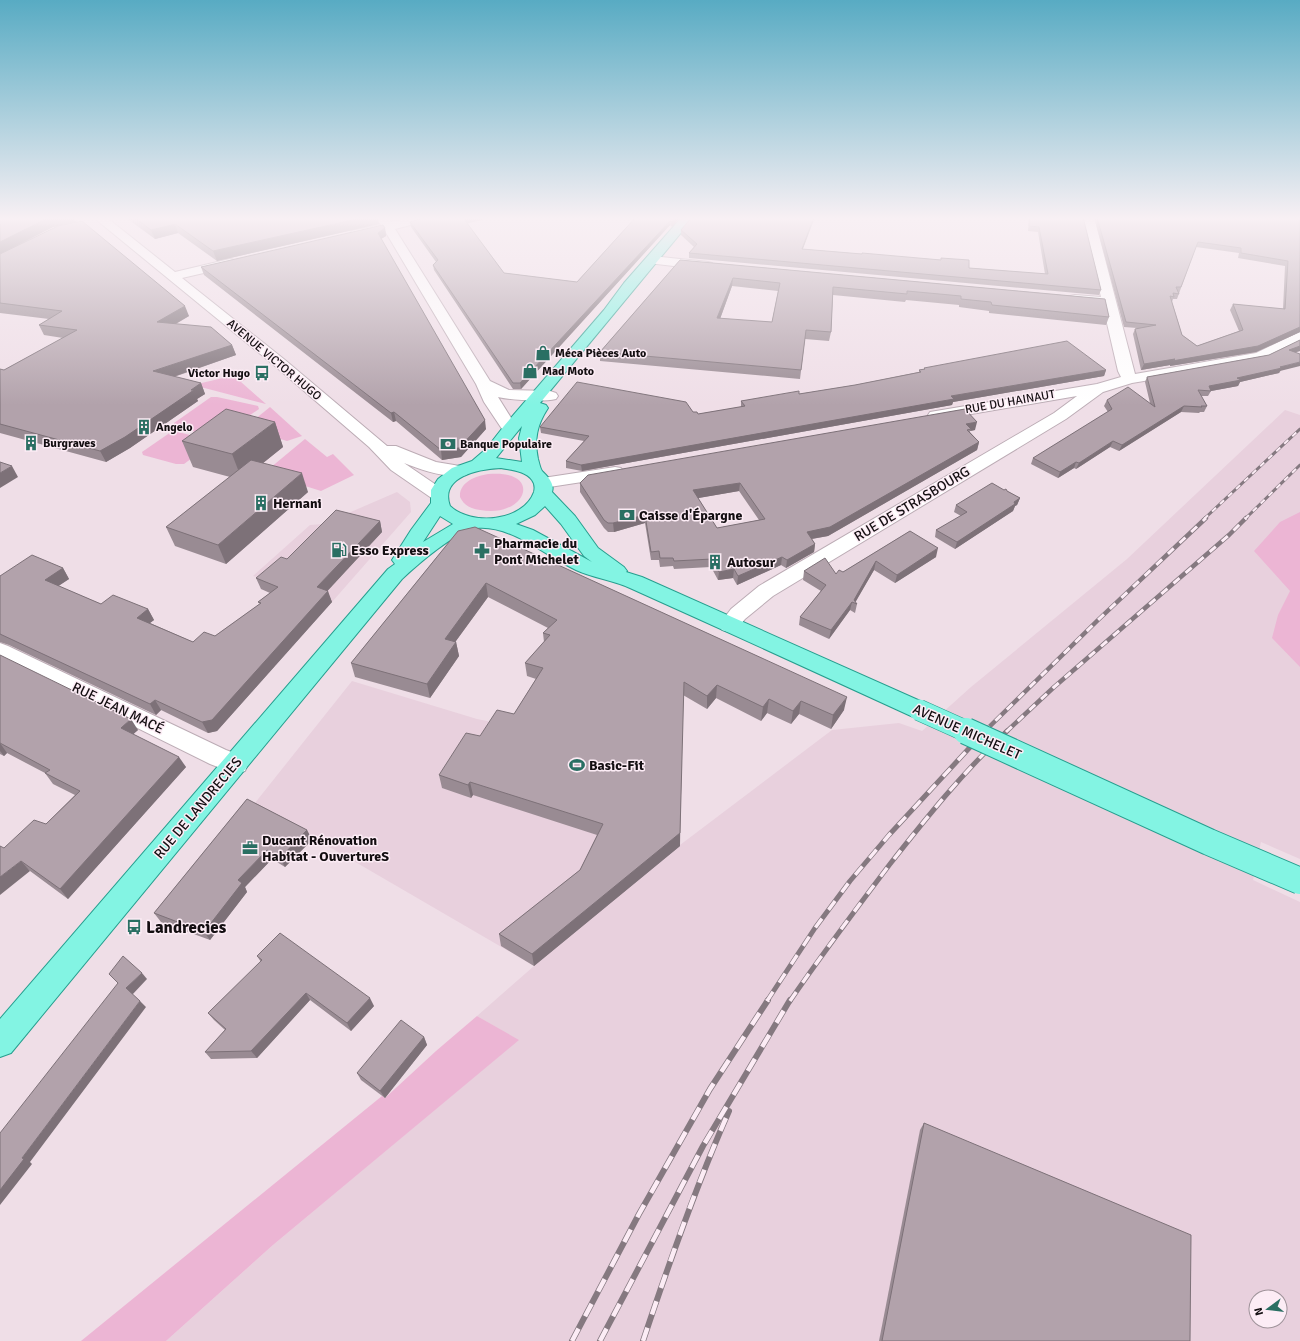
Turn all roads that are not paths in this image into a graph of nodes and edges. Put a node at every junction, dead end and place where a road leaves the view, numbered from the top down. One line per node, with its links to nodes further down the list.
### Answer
1 (177, 280): 14 (street, AVENUE VICTOR HUGO)
2 (420, 280): 9 (street)
3 (637, 280): 11 (main road)
4 (1103, 280): 6 (street)
5 (1065, 298): 6 (street)
6 (1108, 302): 8 (street)
7 (1300, 336): 8 (street)
8 (1130, 379): 10 (street)
9 (484, 384): 11 (street); 13 (street)
10 (1099, 388): 12 (street, RUE DU HAINAUT); 24 (street, RUE DE STRASBOURG)
11 (545, 395): 13 (main road); 18 (main road)
12 (923, 417)
13 (510, 429): 15 (main road)
14 (375, 443): 17 (street, AVENUE VICTOR HUGO); 19 (street, AVENUE VICTOR HUGO)
15 (478, 465): 17 (main road); 18 (main road)
16 (632, 469): 18 (street)
17 (460, 471): 19 (main road)
18 (540, 483): 21 (main road); 23 (main road, AVENUE MICHELET)
19 (439, 499): 20 (main road); 22 (main road, RUE DE LANDRECIES)
20 (472, 523): 21 (main road); 22 (main road, RUE DE LANDRECIES)
21 (496, 524): 23 (main road, AVENUE MICHELET)
22 (395, 574): 26 (main road, RUE DE LANDRECIES)
23 (635, 582): 24 (main road, AVENUE MICHELET)
24 (729, 625): 27 (main road, AVENUE MICHELET, bridge)
25 (0, 651): 26 (street, RUE JEAN MACÉ)
26 (236, 764): 28 (main road, RUE DE LANDRECIES)
27 (1300, 881)
28 (0, 1042)

